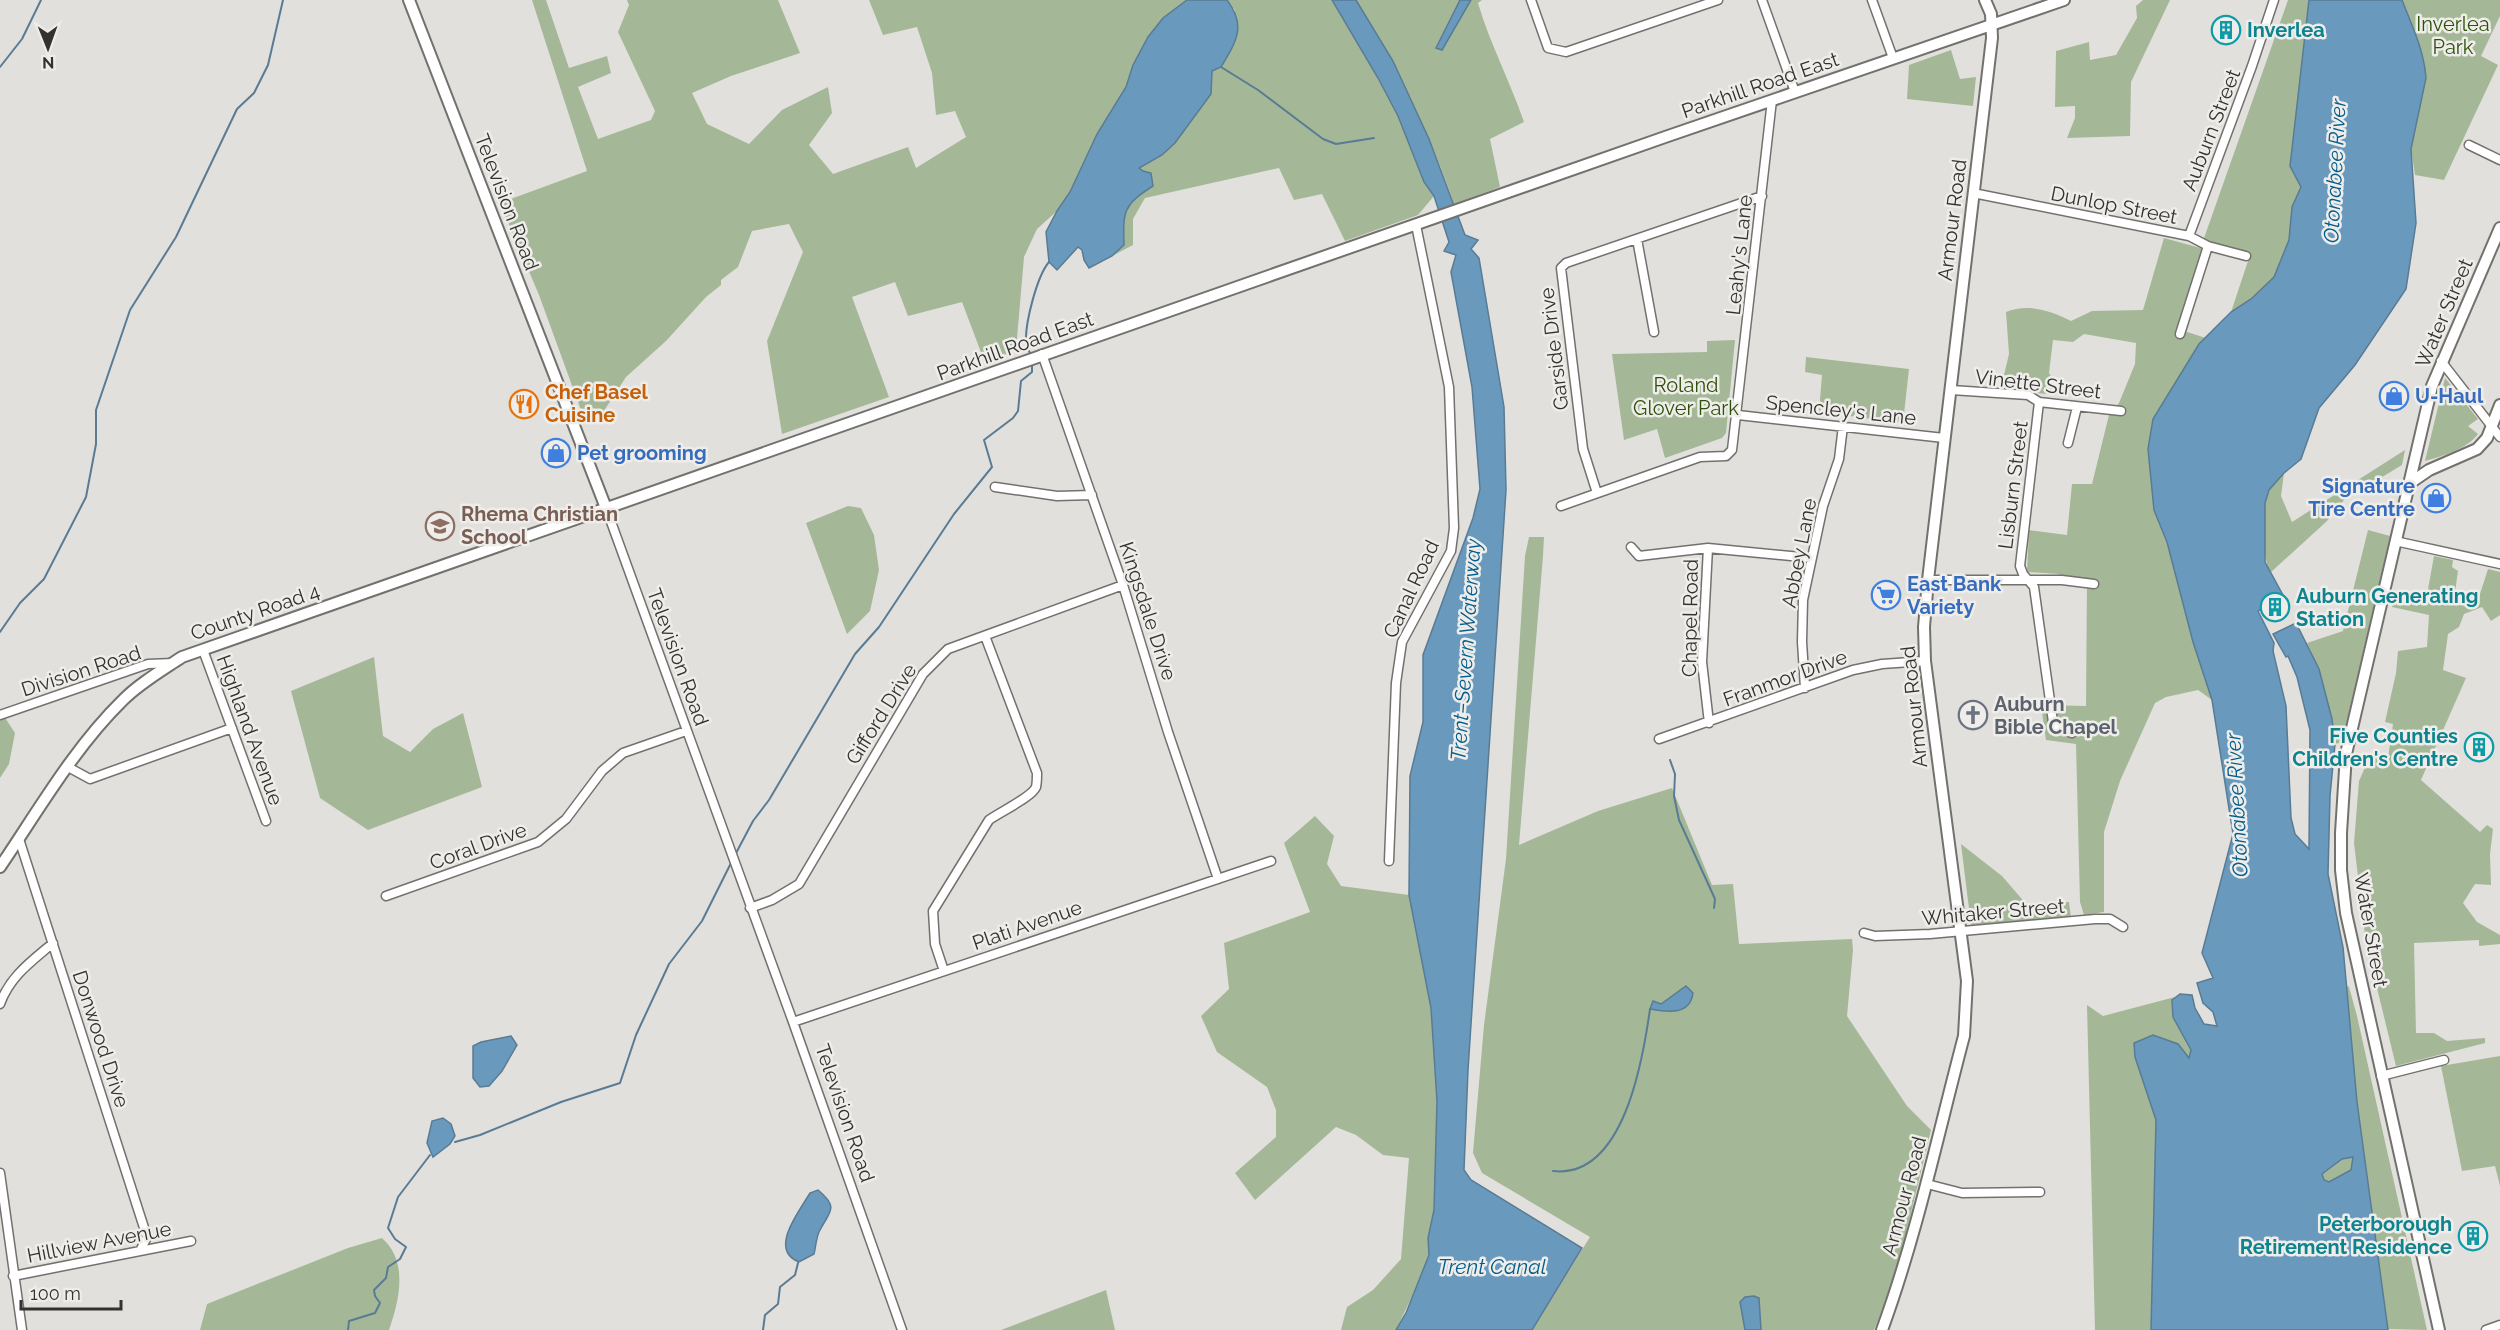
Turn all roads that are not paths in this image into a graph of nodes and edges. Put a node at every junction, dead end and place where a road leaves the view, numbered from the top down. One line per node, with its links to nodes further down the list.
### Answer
1 (409, 0): 45 (main road, Television Road)
2 (1531, 0): 3 (street)
3 (1718, 0)
4 (1762, 0): 11 (street)
5 (1872, 0): 10 (street)
6 (1985, 0): 9 (main road, Armour Road)
7 (2064, 0): 9 (main road, Parkhill Road East)
8 (2274, 0): 19 (street, Auburn Street)
9 (1992, 26): 10 (main road, Parkhill Road East); 15 (main road, Armour Road)
10 (1893, 58): 11 (main road, Parkhill Road East)
11 (1795, 92): 12 (main road, Parkhill Road East)
12 (1772, 100): 16 (street, Leahy's Lane); 17 (main road, Parkhill Road East)
13 (2469, 145): 14 (street)
14 (2500, 160)
15 (1973, 194): 19 (street, Dunlop Street); 27 (main road, Armour Road)
16 (1762, 196): 20 (street, Garside Drive); 32 (street, Leahy's Lane)
17 (1416, 225): 25 (main road, Parkhill Road East); 70 (street, Canal Road)
18 (2500, 228): 26 (main road, Water Street)
19 (2189, 236): 21 (street, Dunlop Street)
20 (1637, 240): 23 (street); 42 (street, Garside Drive)
21 (2208, 246): 22 (street, Dunlop Street); 24 (street)
22 (2246, 256)
23 (1653, 332)
24 (2180, 334)
25 (1042, 354): 43 (street, Kingsdale Drive); 45 (main road, Parkhill Road East)
26 (2441, 361): 34 (street); 38 (main road, Water Street)
27 (1951, 390): 28 (street, Vinette Street); 36 (main road, Armour Road)
28 (2038, 402): 30 (street, Vinette Street); 51 (street, Lisburn Street)
29 (2500, 405): 34 (main road)
30 (2077, 407): 31 (street, Vinette Street); 37 (street)
31 (2121, 411)
32 (1738, 414): 33 (street, Spencley's Lane); 42 (street, Spencley's Lane)
33 (1843, 426): 36 (street, Spencley's Lane); 49 (street, Abbey Lane)
34 (2490, 426): 35 (street); 39 (main road)
35 (2500, 437)
36 (1944, 438): 52 (main road, Armour Road)
37 (2068, 442)
38 (2418, 453): 39 (main road); 40 (main road, Water Street)
39 (2429, 470): 40 (main road)
40 (2410, 483): 46 (main road, Water Street)
41 (995, 487): 43 (street)
42 (1597, 493): 44 (street, Spencley's Lane)
43 (1092, 495): 54 (street, Kingsdale Drive)
44 (1561, 506)
45 (606, 508): 56 (main road, County Road 4); 63 (street, Television Road)
46 (2395, 541): 50 (street); 83 (main road, Water Street)
47 (1631, 547): 48 (street)
48 (1708, 548): 49 (street); 61 (street, Chapel Road)
49 (1811, 558): 59 (street, Abbey Lane)
50 (2500, 564)
51 (2027, 579): 52 (street); 53 (street); 64 (street, Lisburn Street)
52 (1928, 580): 57 (main road, Armour Road)
53 (2094, 584)
54 (1123, 585): 55 (street, Gifford Drive); 72 (street, Kingsdale Drive)
55 (985, 636): 74 (street, Gifford Drive); 79 (street)
56 (203, 650): 58 (main road, County Road 4); 62 (street, Highland Avenue)
57 (1925, 661): 59 (street, Franmor Drive); 76 (main road, Armour Road)
58 (173, 663): 60 (street, Division Road); 66 (main road, County Road 4)
59 (1805, 688): 61 (street, Franmor Drive)
60 (0, 715)
61 (1708, 723): 65 (street, Franmor Drive)
62 (232, 728): 66 (street); 67 (street, Highland Avenue)
63 (686, 731): 73 (street, Coral Drive); 74 (street, Television Road)
64 (2072, 733)
65 (1659, 740)
66 (68, 767): 68 (main road, County Road 4)
67 (266, 821)
68 (19, 839): 71 (main road, County Road 4); 78 (street, Donwood Drive)
69 (1271, 861): 72 (street, Plati Avenue)
70 (1389, 861)
71 (0, 867)
72 (1218, 879): 79 (street, Plati Avenue)
73 (386, 896)
74 (750, 908): 81 (street, Television Road)
75 (2123, 927): 76 (street, Whitaker Street)
76 (1960, 931): 77 (street, Whitaker Street); 85 (main road, Armour Road)
77 (1864, 933)
78 (53, 943): 80 (street); 88 (street, Donwood Drive)
79 (944, 971): 81 (street, Plati Avenue)
80 (0, 1004)
81 (793, 1022): 92 (street, Television Road)
82 (2444, 1060): 83 (street)
83 (2381, 1076): 94 (main road, Water Street)
84 (0, 1173): 89 (street)
85 (1927, 1184): 86 (street); 93 (main road, Armour Road)
86 (2040, 1192)
87 (191, 1241): 88 (street, Hillview Avenue)
88 (141, 1249): 89 (street, Hillview Avenue)
89 (13, 1276): 91 (street)
90 (2500, 1325): 95 (street)
91 (22, 1330)
92 (902, 1330)
93 (1882, 1330)
94 (2439, 1330)
95 (2486, 1330)

